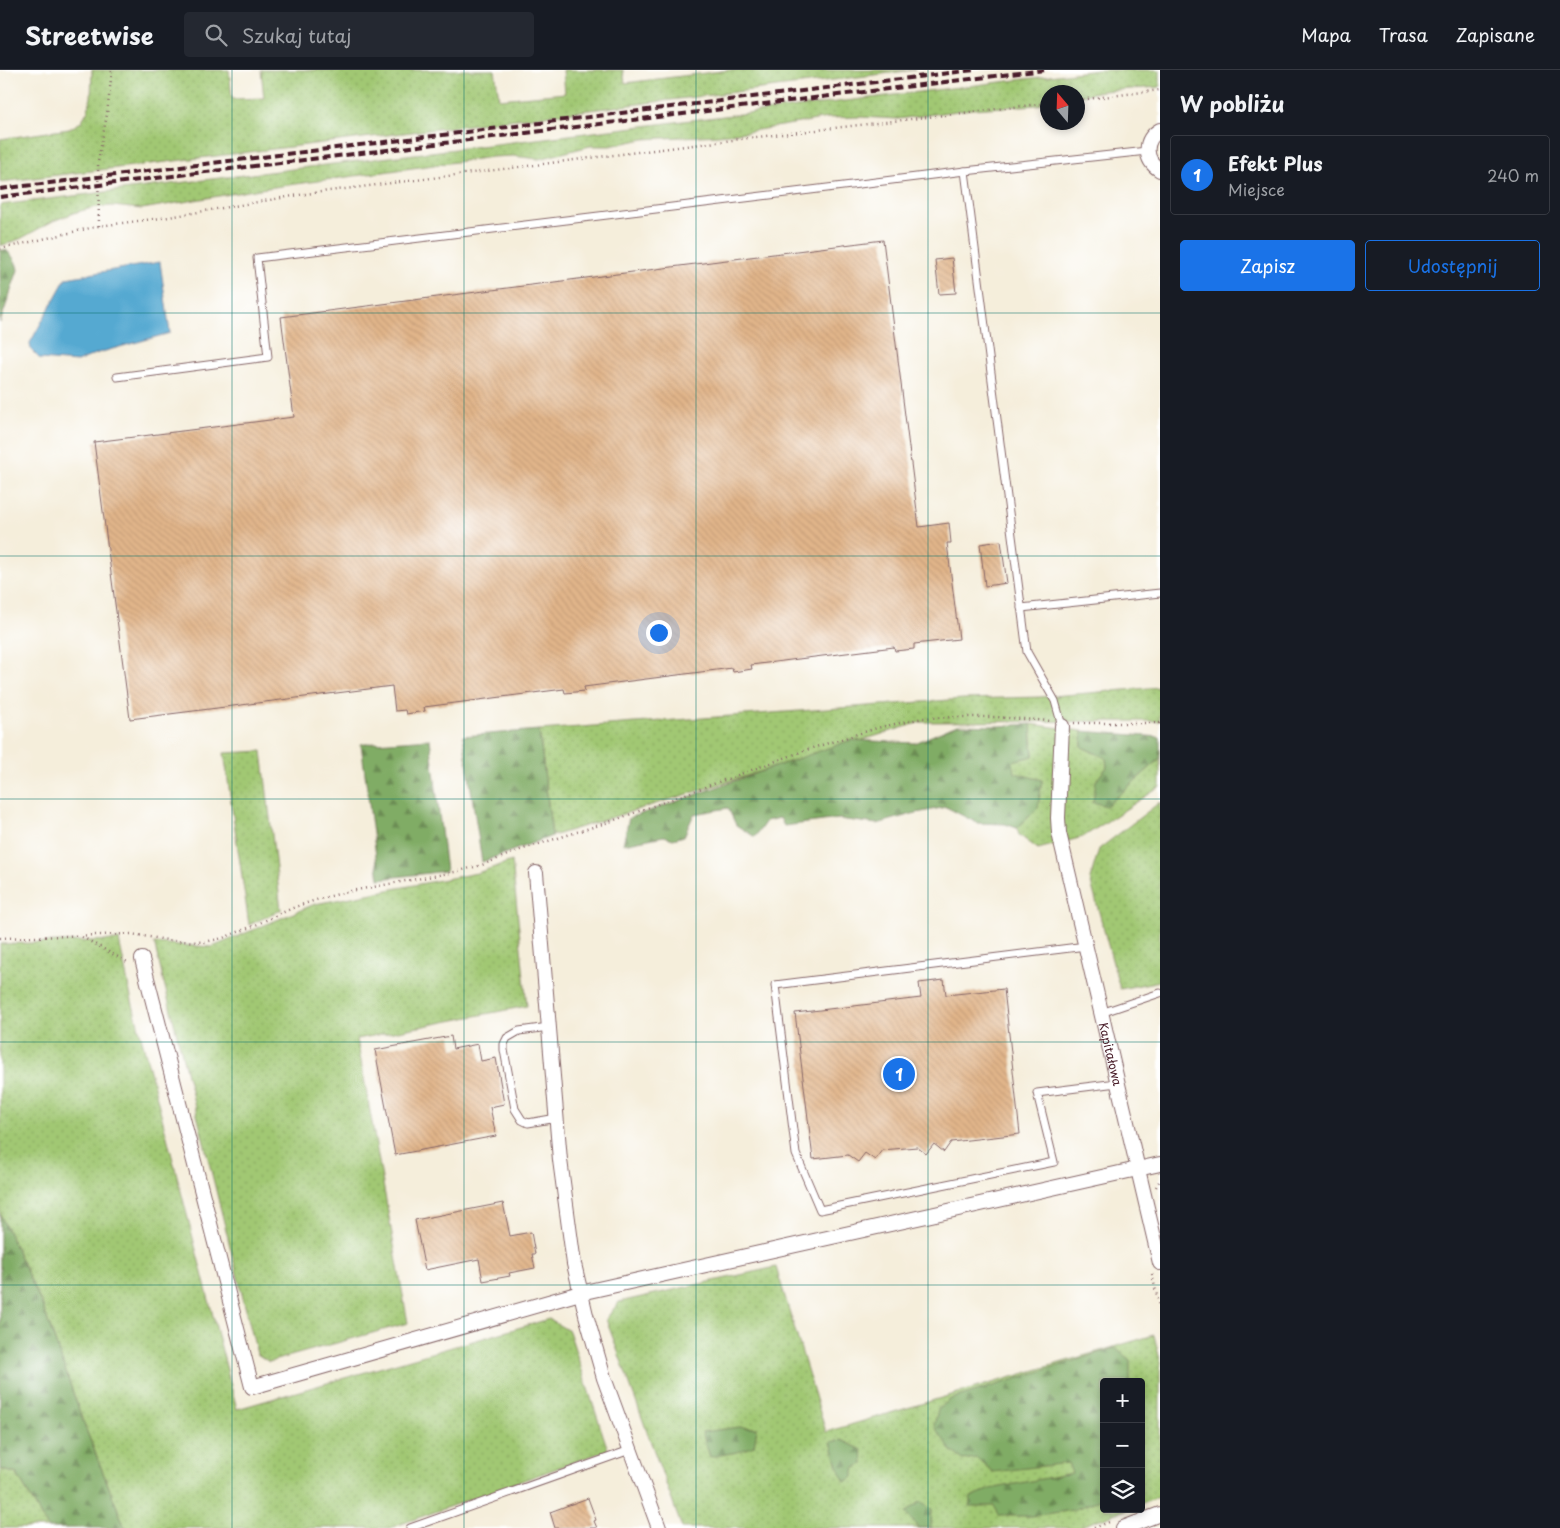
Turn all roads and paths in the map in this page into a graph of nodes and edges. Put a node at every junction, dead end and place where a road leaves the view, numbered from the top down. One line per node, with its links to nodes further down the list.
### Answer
1 (112, 70): 9 (path)
2 (1160, 90): 3 (path)
3 (1085, 99)
4 (1040, 104): 9 (path)
5 (1160, 130): 6 (street)
6 (1147, 151): 7 (street); 8 (lane)
7 (1160, 170)
8 (965, 172): 11 (lane); 13 (lane)
9 (98, 226): 10 (path)
10 (0, 249)
11 (117, 377)
12 (1160, 593): 13 (lane)
13 (1021, 608): 15 (lane)
14 (1160, 723): 15 (path)
15 (1062, 724): 17 (path); 19 (street, Kapitałowa)
16 (536, 873): 23 (street)
17 (80, 936): 18 (path); 20 (path)
18 (0, 938)
19 (1086, 946): 22 (street, Kapitałowa); 24 (lane)
20 (143, 963): 29 (street)
21 (1160, 993): 22 (lane)
22 (1101, 1013): 24 (street, Kapitałowa)
23 (549, 1027): 25 (street); 25 (lane)
24 (1117, 1082): 27 (street, Kapitałowa)
25 (557, 1118): 29 (street)
26 (1160, 1164): 27 (street)
27 (1138, 1169): 28 (street, Kapitałowa); 29 (street)
28 (1160, 1263)
29 (580, 1293): 30 (street)
30 (630, 1450): 32 (lane); 33 (street)
31 (1160, 1514): 34 (street)
32 (410, 1528)
33 (659, 1528)
34 (1123, 1528)

